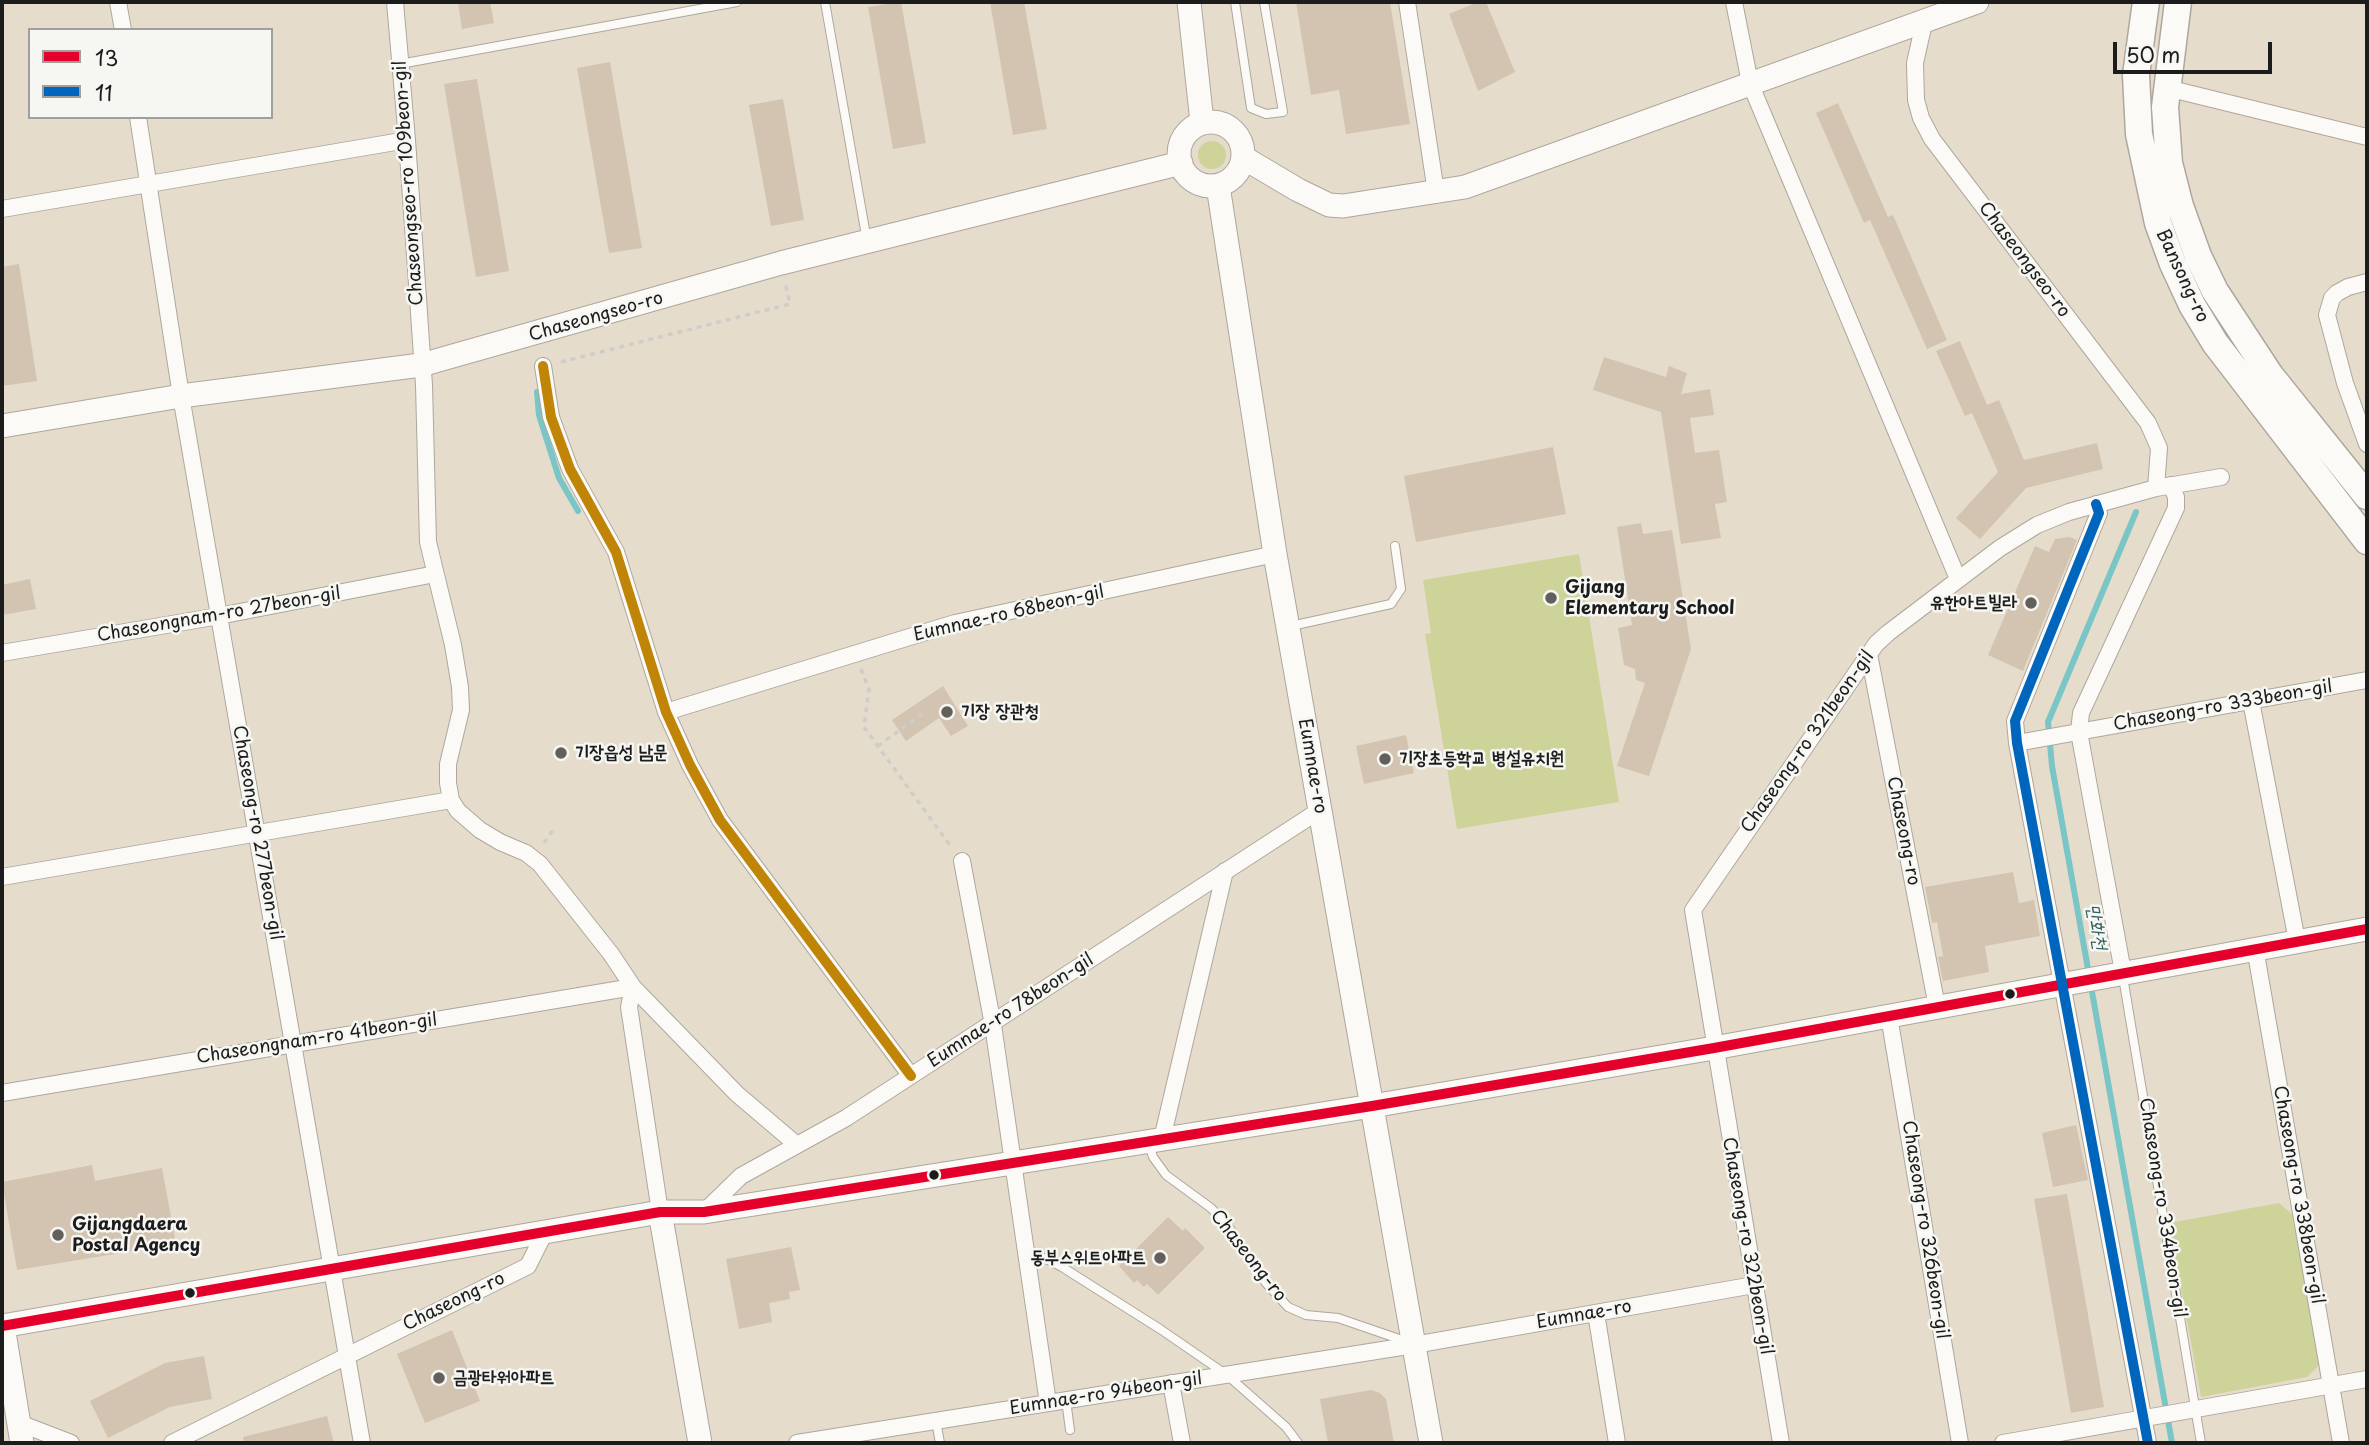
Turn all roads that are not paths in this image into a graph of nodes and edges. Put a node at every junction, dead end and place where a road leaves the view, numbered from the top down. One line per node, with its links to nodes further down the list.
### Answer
1 (118, 2): 14 (street)
2 (395, 2): 15 (street, Chaseongseo-ro 109beon-gil)
3 (737, 2): 15 (lane)
4 (825, 2): 28 (lane)
5 (1189, 2): 19 (main road)
6 (1235, 2): 7 (lane)
7 (1264, 2)
8 (1407, 2): 26 (street)
9 (1734, 2): 16 (street)
10 (1978, 2): 13 (main road)
11 (2146, 2): 39 (main road, Bansong-ro)
12 (2178, 2): 17 (main road, Bansong-ro)
13 (1923, 23): 16 (main road); 36 (street, Chaseongseo-ro)
14 (123, 28)
15 (400, 64): 21 (street, Chaseongseo-ro 109beon-gil)
16 (1750, 83): 26 (main road); 43 (street)
17 (2167, 88): 20 (street); 37 (main road, Bansong-ro)
18 (138, 119): 24 (street, Chaseong-ro 277beon-gil)
19 (1202, 122): 22 (main road); 23 (main road)
20 (2367, 137)
21 (407, 140): 24 (street); 30 (street, Chaseongseo-ro 109beon-gil)
22 (1244, 158): 25 (main road); 26 (main road)
23 (1181, 163): 25 (main road); 28 (main road, Chaseongseo-ro)
24 (150, 184): 27 (street); 32 (street, Chaseong-ro 277beon-gil)
25 (1218, 186): 41 (main road, Eumnae-ro)
26 (1436, 192)
27 (2, 209)
28 (867, 241): 30 (main road, Chaseongseo-ro)
29 (2367, 282): 34 (street)
30 (421, 365): 32 (main road, Chaseongseo-ro); 42 (street, Chaseongseo-ro 109beon-gil)
31 (544, 366): 50 (street)
32 (181, 396): 33 (main road, Chaseongseo-ro); 44 (street, Chaseong-ro 277beon-gil)
33 (2, 426)
34 (2367, 445)
35 (2221, 477): 36 (street, Chaseong-ro 321beon-gil)
36 (2163, 486): 38 (street, Chaseong-ro 321beon-gil); 51 (street)
37 (2367, 496)
38 (2096, 504): 43 (street, Chaseong-ro 321beon-gil); 52 (street)
39 (2367, 541)
40 (1395, 546): 45 (lane)
41 (1275, 554): 45 (main road, Eumnae-ro); 50 (street, Eumnae-ro 68beon-gil)
42 (435, 575): 44 (street, Chaseongnam-ro 27beon-gil); 53 (street, Chaseongseo-ro 109beon-gil)
43 (1958, 579): 47 (street, Chaseong-ro 321beon-gil)
44 (219, 616): 46 (street, Chaseongnam-ro 27beon-gil); 55 (street, Chaseong-ro 277beon-gil)
45 (1288, 627): 54 (main road, Eumnae-ro)
46 (2, 653)
47 (1869, 654): 65 (street, Chaseong-ro); 69 (street, Chaseong-ro 321beon-gil)
48 (2367, 680): 49 (street, Chaseong-ro 333beon-gil)
49 (2251, 701): 51 (street, Chaseong-ro 333beon-gil); 60 (street)
50 (666, 712): 70 (street)
51 (2071, 733): 52 (street, Chaseong-ro 333beon-gil); 62 (street)
52 (2024, 741): 63 (street)
53 (451, 800): 55 (street); 64 (street)
54 (1320, 810): 57 (street, Eumnae-ro 78beon-gil); 72 (main road, Eumnae-ro)
55 (257, 834): 58 (street); 68 (street, Chaseong-ro 277beon-gil)
56 (962, 862): 67 (street)
57 (1225, 871): 67 (street, Eumnae-ro 78beon-gil); 73 (street)
58 (2, 877)
59 (2367, 929): 60 (main road)
60 (2297, 940): 61 (main road)
61 (2255, 948): 62 (main road); 89 (street, Chaseong-ro 338beon-gil)
62 (2119, 973): 63 (main road); 92 (lane, Chaseong-ro 334beon-gil)
63 (2068, 982): 65 (main road); 93 (street)
64 (634, 987): 68 (street, Chaseongnam-ro 41beon-gil); 74 (street); 76 (street)
65 (1937, 1007): 66 (main road)
66 (1889, 1016): 69 (main road); 108 (street, Chaseong-ro 326beon-gil)
67 (993, 1024): 70 (street, Eumnae-ro 78beon-gil); 75 (street)
68 (293, 1043): 71 (street, Chaseongnam-ro 41beon-gil); 80 (street, Chaseong-ro 277beon-gil)
69 (1714, 1048): 72 (main road); 81 (street, Chaseong-ro 322beon-gil)
70 (911, 1076): 74 (street, Eumnae-ro 78beon-gil)
71 (2, 1093)
72 (1372, 1105): 73 (main road); 84 (main road, Eumnae-ro)
73 (1155, 1140): 75 (main road); 84 (lane, Chaseong-ro)
74 (797, 1145): 77 (street, Eumnae-ro 78beon-gil)
75 (1012, 1162): 77 (main road); 79 (street)
76 (660, 1212): 77 (main road); 78 (main road); 100 (main road)
77 (704, 1212)
78 (545, 1232): 80 (main road); 85 (street, Chaseong-ro)
79 (1026, 1253): 86 (lane); 91 (street)
80 (332, 1269): 83 (main road); 85 (street)
81 (1754, 1285): 82 (street, Eumnae-ro); 107 (street, Chaseong-ro 322beon-gil)
82 (1596, 1313): 84 (street, Eumnae-ro); 106 (street)
83 (2, 1324): 96 (main road)
84 (1414, 1345): 86 (street, Eumnae-ro 94beon-gil); 105 (main road, Eumnae-ro)
85 (347, 1355): 98 (street, Chaseong-ro); 99 (street)
86 (1227, 1375): 88 (street, Eumnae-ro 94beon-gil); 104 (lane)
87 (2367, 1379): 89 (street)
88 (1171, 1384): 90 (street, Eumnae-ro 94beon-gil); 103 (street)
89 (2331, 1386): 92 (street); 112 (street, Chaseong-ro 338beon-gil)
90 (1066, 1400): 91 (street, Eumnae-ro 94beon-gil); 95 (lane)
91 (1048, 1403): 94 (street, Eumnae-ro 94beon-gil)
92 (2191, 1410): 93 (street); 111 (lane, Chaseong-ro 334beon-gil)
93 (2150, 1417): 109 (street); 110 (street)
94 (936, 1421): 101 (street, Eumnae-ro 94beon-gil); 102 (lane)
95 (1070, 1430)
96 (21, 1438): 97 (street)
97 (71, 1443)
98 (172, 1443)
99 (362, 1443)
100 (700, 1443)
101 (797, 1443)
102 (940, 1443)
103 (1182, 1443)
104 (1298, 1443)
105 (1431, 1443)
106 (1618, 1443)
107 (1781, 1443)
108 (1961, 1443)
109 (2003, 1443)
110 (2148, 1443)
111 (2201, 1443)
112 (2341, 1443)

